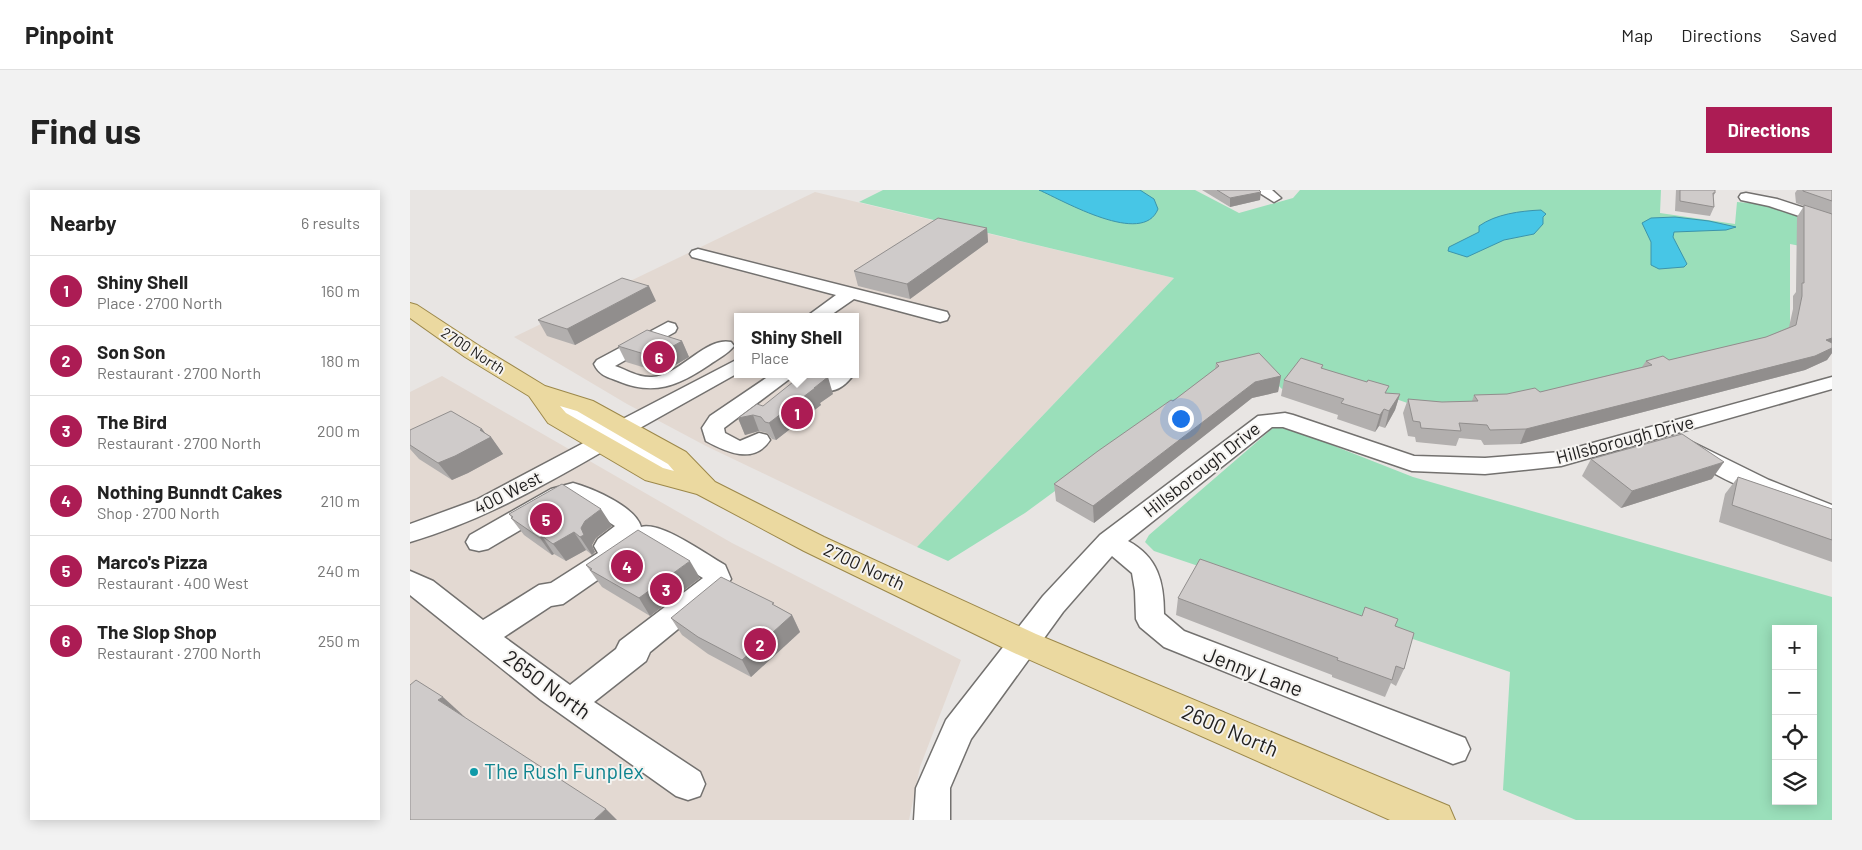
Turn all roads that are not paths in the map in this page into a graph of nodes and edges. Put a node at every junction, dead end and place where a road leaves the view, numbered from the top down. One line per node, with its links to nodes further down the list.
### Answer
1 (1262, 190): 3 (street)
2 (1746, 197): 4 (street)
3 (1274, 198)
4 (1832, 222)
5 (698, 254): 6 (street)
6 (851, 293): 8 (street); 9 (street)
7 (410, 309): 15 (main road, 2700 North)
8 (821, 313)
9 (940, 316)
10 (668, 328): 11 (street)
11 (724, 346)
12 (734, 367): 16 (street)
13 (780, 378): 18 (street)
14 (1832, 383): 17 (street, Hillsborough Drive)
15 (537, 391): 16 (main road, 2700 North); 19 (main road, 2700 North)
16 (623, 428): 20 (main road, 2700 North)
17 (1665, 431): 21 (street); 24 (street, Hillsborough Drive)
18 (759, 440)
19 (601, 443): 20 (main road, 2700 North); 22 (street, 400 West)
20 (706, 488): 28 (main road, 2700 North)
21 (1832, 514)
22 (410, 532)
23 (479, 542): 26 (street)
24 (1109, 542): 28 (street, Hillsborough Drive); 30 (street, Jenny Lane)
25 (410, 581): 27 (street, 2650 North)
26 (548, 592): 27 (street); 29 (street)
27 (482, 636): 29 (street, 2650 North)
28 (1024, 643): 32 (street, Hillsborough Drive); 33 (main road, 2600 North)
29 (570, 703): 31 (street, 2650 North)
30 (1453, 749)
31 (688, 784)
32 (932, 820)
33 (1435, 820)

